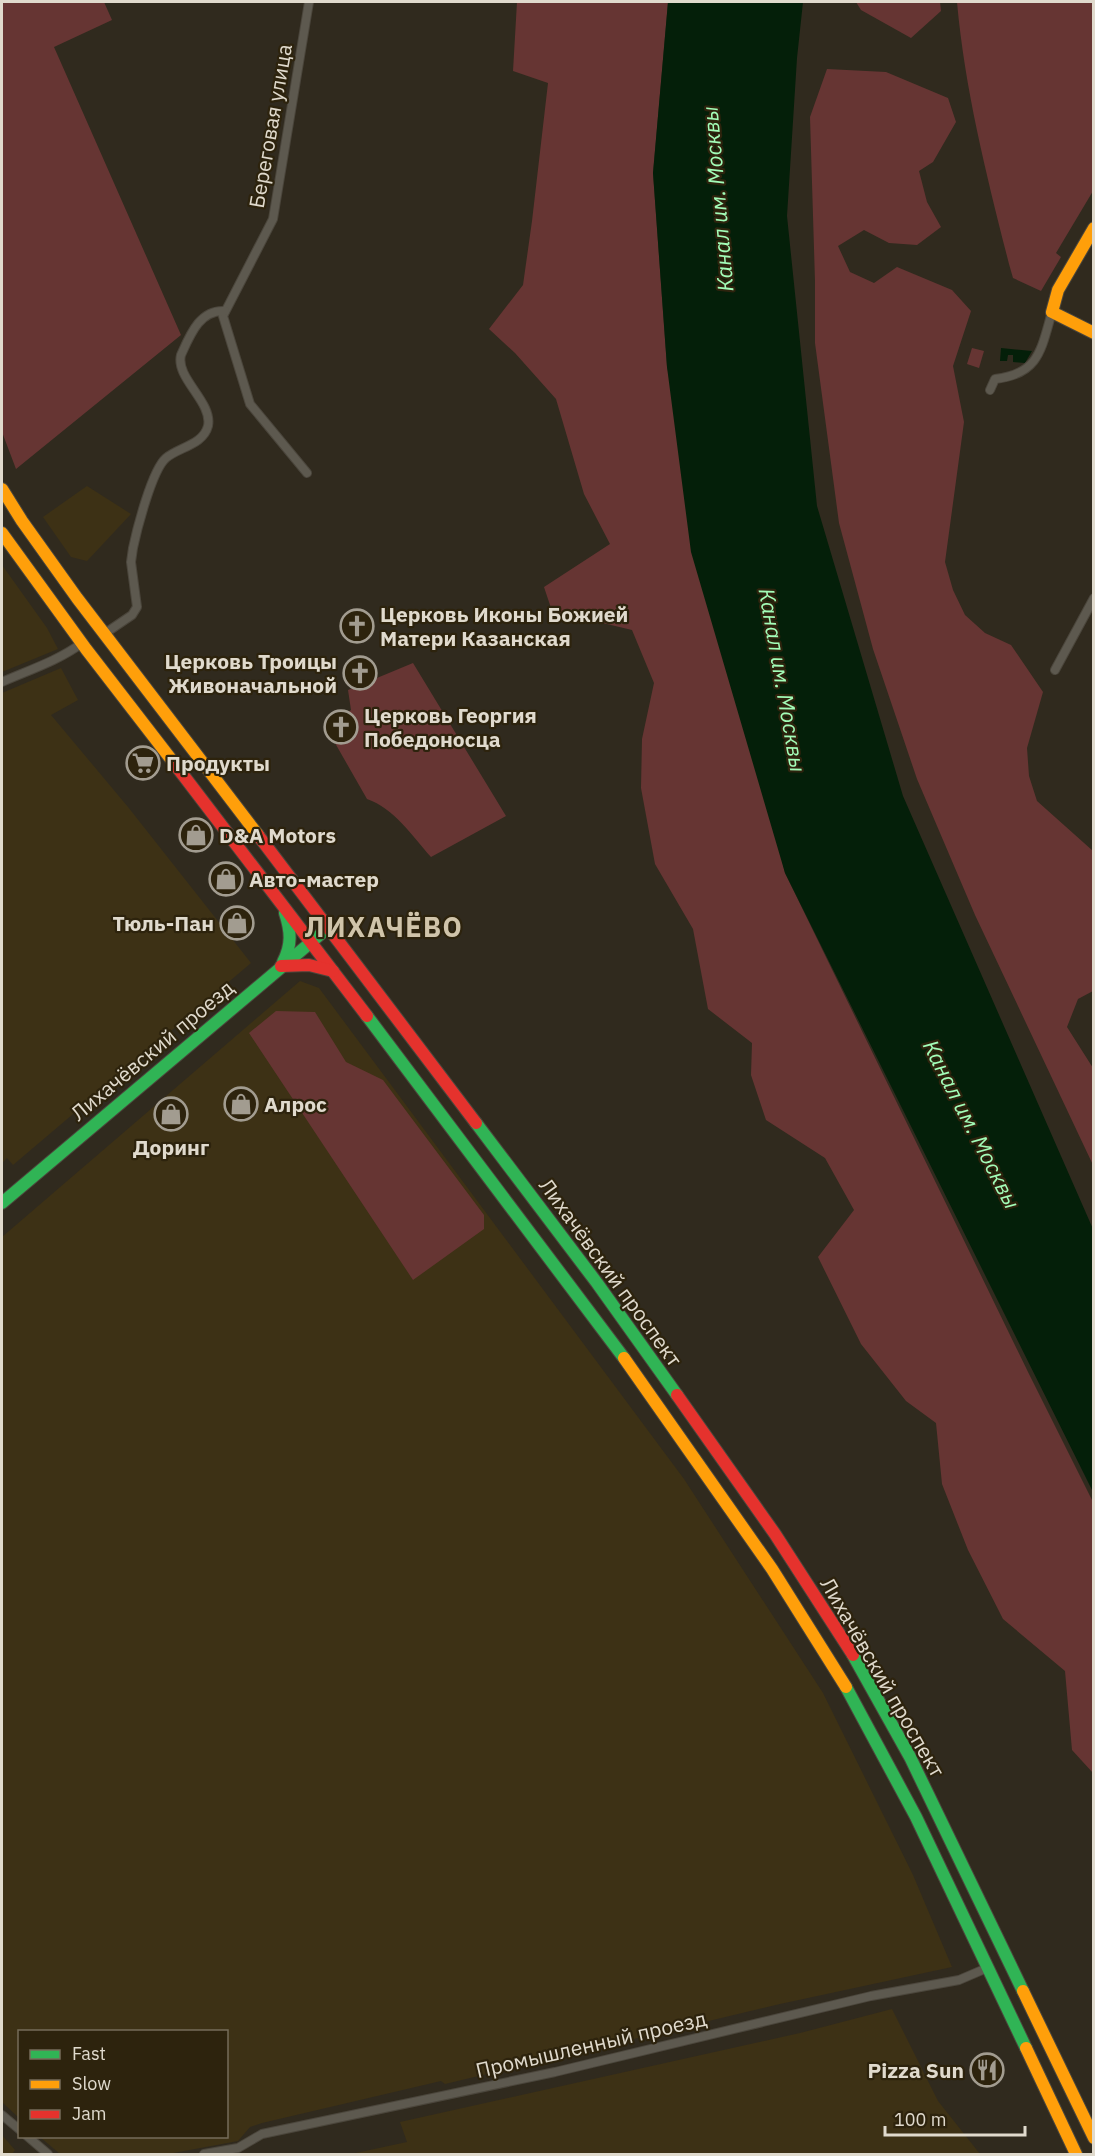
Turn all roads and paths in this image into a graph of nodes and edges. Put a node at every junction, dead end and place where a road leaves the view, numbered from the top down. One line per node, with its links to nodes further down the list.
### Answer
1 (309, 2): 3 (street, Береговая улица)
2 (1094, 228): 4 (main road)
3 (225, 311): 7 (street); 11 (street)
4 (1052, 312): 5 (main road); 6 (street)
5 (1094, 333)
6 (990, 390)
7 (306, 473)
8 (2, 489): 11 (main road, Лихачёвский проспект)
9 (2, 533): 12 (main road, Лихачёвский проспект)
10 (1094, 598): 13 (street)
11 (104, 634): 16 (main road, Лихачёвский проспект)
12 (82, 643): 14 (street); 15 (main road, Лихачёвский проспект)
13 (1055, 670)
14 (2, 682)
15 (283, 904): 17 (main road, Лихачёвский проспект); 18 (main road)
16 (329, 927): 17 (main road, Лихачёвский проезд); 26 (main road, Лихачёвский проспект)
17 (311, 941): 18 (main road, Лихачёвский проезд); 19 (main road, Лихачёвский проспект)
18 (281, 966): 19 (main road); 20 (main road, Лихачёвский проезд)
19 (333, 971): 21 (main road, Лихачёвский проспект)
20 (2, 1203)
21 (987, 1968): 25 (main road, Лихачёвский проспект); 28 (street, Промышленный проезд)
22 (2, 2115): 23 (street)
23 (18, 2128)
24 (29, 2138): 27 (street)
25 (1068, 2138): 29 (main road); 30 (main road, Лихачёвский проспект)
26 (1094, 2138)
27 (48, 2154)
28 (204, 2154)
29 (1070, 2154)
30 (1076, 2154)

